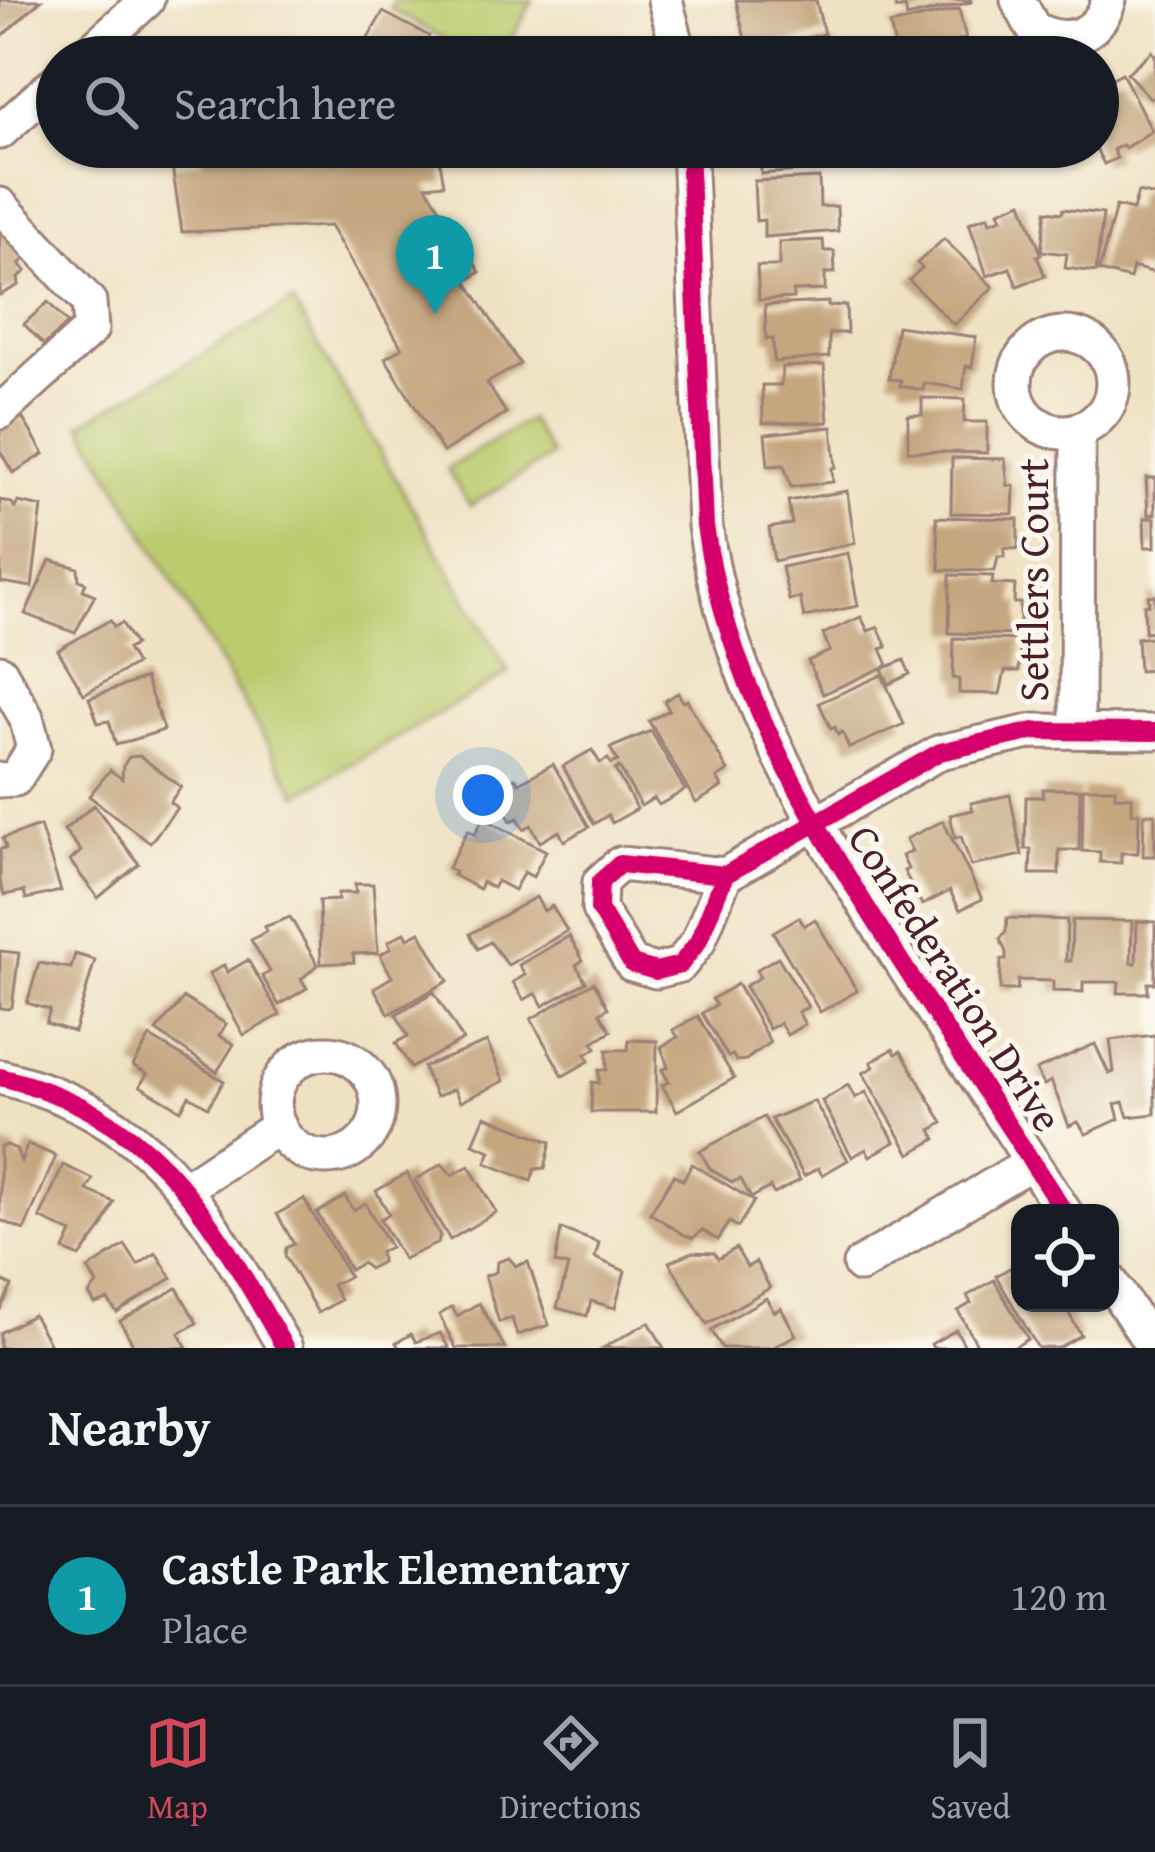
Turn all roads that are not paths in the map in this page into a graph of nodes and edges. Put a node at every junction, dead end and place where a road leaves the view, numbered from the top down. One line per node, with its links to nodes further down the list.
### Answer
1 (147, 0): 5 (street)
2 (665, 0): 6 (street)
3 (1018, 0): 7 (street)
4 (1108, 0): 8 (street)
5 (107, 36)
6 (674, 36)
7 (1053, 36)
8 (1072, 36)
9 (36, 100): 10 (street)
10 (0, 132)
11 (690, 168): 19 (street, Confederation Drive)
12 (0, 205): 13 (street)
13 (0, 412)
14 (1078, 430): 16 (street, Settlers Court)
15 (0, 672): 18 (street)
16 (1077, 729): 17 (street); 19 (street)
17 (1155, 732)
18 (0, 780)
19 (813, 823): 20 (street); 23 (street, Confederation Drive)
20 (725, 875)
21 (0, 1078): 24 (street)
22 (279, 1126): 24 (street)
23 (1032, 1162): 25 (street, Confederation Drive); 26 (street)
24 (186, 1188): 28 (street)
25 (1059, 1204)
26 (860, 1265)
27 (1119, 1295): 29 (street)
28 (285, 1348)
29 (1154, 1348)

